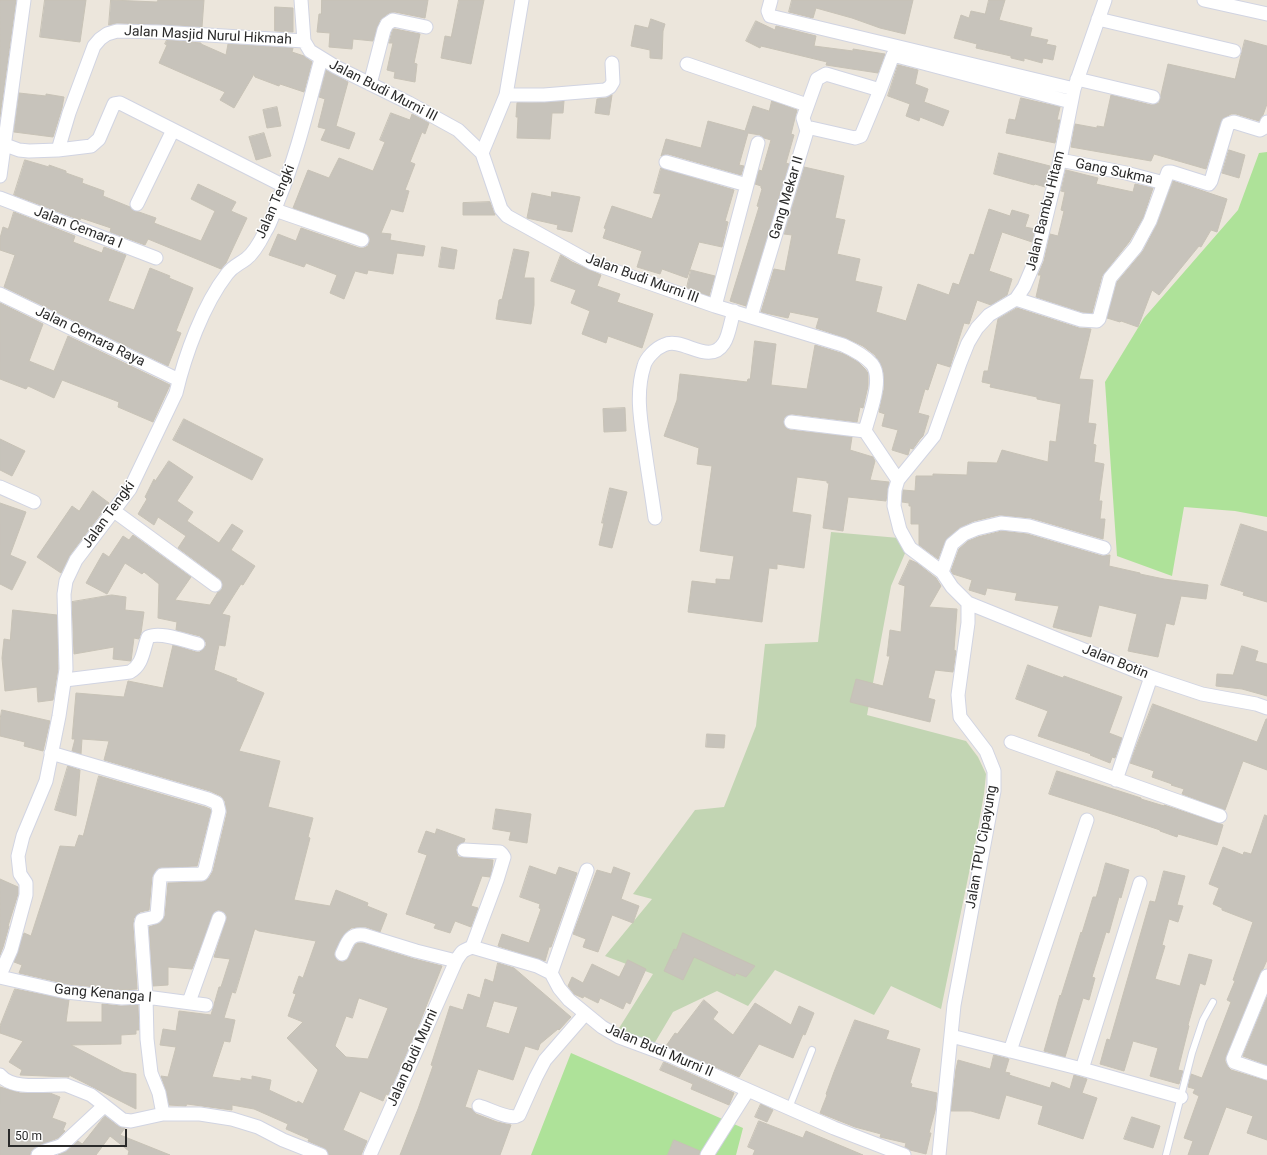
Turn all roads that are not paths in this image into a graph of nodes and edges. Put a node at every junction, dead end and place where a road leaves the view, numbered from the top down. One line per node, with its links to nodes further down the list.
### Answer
1 (24, 0): 25 (street)
2 (301, 0): 10 (street)
3 (522, 0): 18 (street)
4 (771, 0): 17 (street)
5 (1105, 0): 8 (street, Jalan Bambu Hitam)
6 (1204, 0): 7 (street)
7 (1267, 14)
8 (1098, 19): 11 (street); 17 (street, Jalan Bambu Hitam)
9 (426, 27): 15 (street)
10 (304, 41): 12 (street, Jalan Budi Murni III); 26 (street, Jalan Masjid Nurul Hikmah)
11 (1234, 51)
12 (321, 59): 15 (street, Jalan Budi Murni III); 33 (street, Jalan Tengki)
13 (612, 63): 18 (street)
14 (687, 64): 20 (street)
15 (370, 84): 27 (street, Jalan Budi Murni III)
16 (880, 90): 17 (street); 20 (street); 23 (street)
17 (1074, 90): 19 (street); 28 (street, Jalan Bambu Hitam)
18 (506, 95): 27 (street)
19 (1153, 97)
20 (807, 105): 23 (street)
21 (1267, 122): 31 (street)
22 (173, 130): 26 (street); 33 (street); 35 (street)
23 (807, 131): 43 (street, Gang Mekar II)
24 (758, 143): 32 (street)
25 (2, 144): 26 (street); 30 (street)
26 (58, 150)
27 (482, 153): 41 (street, Jalan Budi Murni III)
28 (1060, 160): 31 (street, Gang Sukma); 40 (street, Jalan Bambu Hitam)
29 (666, 162): 32 (street)
30 (0, 176)
31 (1164, 183): 40 (street, Gang Sukma)
32 (747, 185): 41 (street)
33 (284, 186): 36 (street, Jalan Tengki)
34 (0, 198): 38 (street, Jalan Cemara I)
35 (137, 204)
36 (275, 210): 37 (street); 44 (street, Jalan Tengki)
37 (362, 240)
38 (156, 258)
39 (0, 294): 44 (street, Jalan Cemara Raya)
40 (1016, 298): 47 (street, Jalan Bambu Hitam)
41 (715, 306): 42 (street, Jalan Budi Murni III)
42 (734, 311): 43 (street, Jalan Budi Murni III); 51 (street)
43 (751, 316): 46 (street, Jalan Budi Murni III)
44 (179, 380): 50 (street, Jalan Tengki)
45 (791, 422): 46 (street)
46 (865, 431): 47 (street)
47 (898, 480): 53 (street)
48 (0, 487): 49 (street)
49 (34, 502)
50 (114, 511): 54 (street); 58 (street, Jalan Tengki)
51 (655, 518)
52 (1104, 548): 53 (street)
53 (942, 572): 55 (street)
54 (215, 585)
55 (968, 603): 57 (street, Jalan Botin); 80 (street, Jalan TPU Cipayung)
56 (198, 644): 58 (street)
57 (1151, 677): 59 (street, Jalan Botin); 62 (street)
58 (65, 680): 61 (street, Jalan Tengki)
59 (1267, 708)
60 (1011, 742): 62 (street)
61 (51, 753): 73 (street, Jalan Tengki); 75 (street)
62 (1116, 780): 63 (street)
63 (1220, 816)
64 (1087, 820): 82 (street)
65 (464, 850): 69 (street)
66 (587, 870): 72 (street)
67 (1140, 883): 83 (street)
68 (219, 918): 76 (street)
69 (472, 947): 71 (street); 72 (street)
70 (342, 954): 71 (street)
71 (456, 961): 94 (street, Jalan Budi Murni)
72 (552, 973): 79 (street, Jalan Budi Murni II)
73 (0, 976): 75 (street, Gang Kenanga I)
74 (1267, 976): 84 (street)
75 (146, 997): 76 (street, Gang Kenanga I); 91 (street)
76 (189, 1002): 78 (street, Gang Kenanga I)
77 (1213, 1002): 87 (lane)
78 (206, 1005)
79 (585, 1014): 86 (street, Jalan Budi Murni II); 89 (street)
80 (951, 1036): 82 (street); 97 (street, Jalan TPU Cipayung)
81 (812, 1050): 90 (lane)
82 (1010, 1051): 83 (street)
83 (1082, 1069): 87 (street)
84 (1267, 1073)
85 (0, 1075): 88 (street)
86 (748, 1090): 90 (street, Jalan Budi Murni II); 95 (street)
87 (1181, 1097): 98 (lane)
88 (104, 1106): 91 (street); 92 (street)
89 (479, 1106)
90 (789, 1108): 96 (street, Jalan Budi Murni II)
91 (163, 1114): 93 (street)
92 (38, 1155)
93 (321, 1155)
94 (370, 1155)
95 (706, 1155)
96 (904, 1155)
97 (939, 1155)
98 (1166, 1155)

